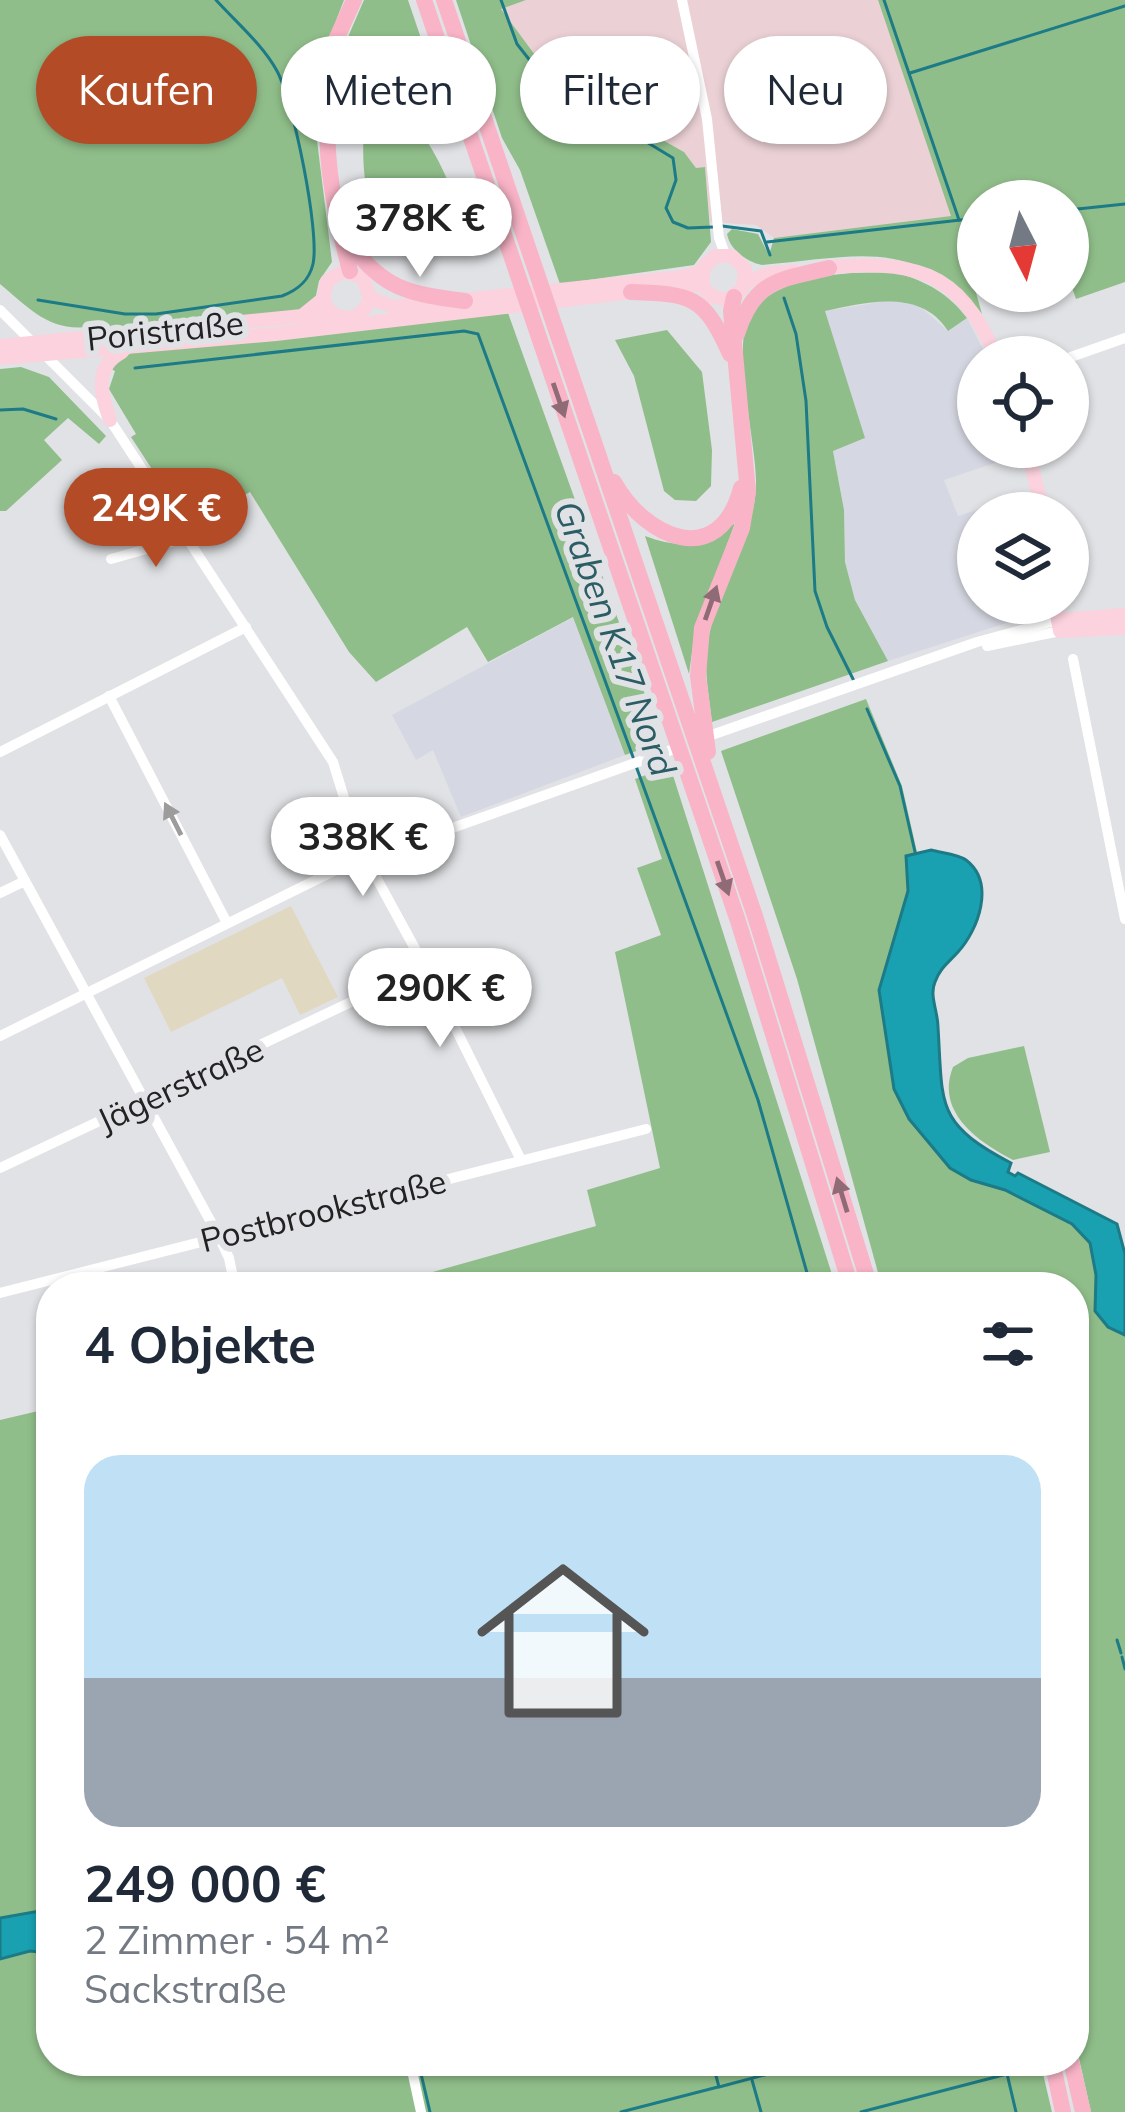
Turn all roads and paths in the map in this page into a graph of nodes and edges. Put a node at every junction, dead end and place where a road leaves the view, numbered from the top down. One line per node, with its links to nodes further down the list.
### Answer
1 (354, 0): 9 (highway)
2 (424, 0): 5 (highway)
3 (444, 0): 28 (highway)
4 (682, 0): 7 (street)
5 (479, 162): 6 (highway); 37 (highway, one-way to 37)
6 (338, 224): 9 (highway); 13 (highway)
7 (721, 255): 10 (main road); 11 (main road)
8 (829, 268): 11 (main road); 19 (main road); 24 (highway)
9 (344, 272): 14 (main road); 15 (main road)
10 (702, 278): 11 (main road); 12 (main road, Poristraße); 13 (main road, Poristraße)
11 (736, 287): 24 (highway)
12 (631, 292): 17 (main road, Poristraße); 24 (highway)
13 (465, 301): 14 (main road, Poristraße)
14 (367, 304): 15 (main road, Poristraße); 17 (main road, Poristraße)
15 (327, 306): 18 (main road, Poristraße); 23 (main road, Poristraße)
16 (0, 310): 23 (street)
17 (421, 319): 18 (main road, Poristraße)
18 (276, 334): 22 (main road, Poristraße)
19 (987, 336)
20 (1125, 338): 25 (street)
21 (0, 346): 23 (main road, Poristraße)
22 (135, 347): 23 (main road, Poristraße); 27 (main road)
23 (42, 350): 26 (main road, Poristraße); 27 (street)
24 (732, 351): 28 (highway); 37 (highway, one-way to 24)
25 (1089, 351)
26 (0, 358)
27 (110, 420): 29 (street)
28 (598, 455): 37 (highway)
29 (189, 537): 30 (street); 33 (street)
30 (111, 559)
31 (1125, 615): 32 (main road)
32 (1063, 625): 34 (main road); 43 (street)
33 (246, 627): 36 (street); 43 (street)
34 (1125, 628)
35 (1073, 659): 42 (street)
36 (109, 696): 38 (street); 47 (street, one-way to 36)
37 (687, 723): 39 (highway); 39 (highway)
38 (0, 752)
39 (698, 763): 58 (highway, one-way to 58); 59 (highway, one-way to 39)
40 (0, 835): 44 (street)
41 (1125, 853): 42 (street)
42 (1110, 856): 46 (street)
43 (366, 857): 47 (street); 48 (street)
44 (25, 880): 45 (street); 49 (street)
45 (0, 893)
46 (1125, 919)
47 (227, 923): 49 (street)
48 (425, 967): 51 (street, Jägerstraße); 53 (street)
49 (86, 993): 50 (street); 51 (street)
50 (0, 1036)
51 (144, 1102): 54 (street, Jägerstraße); 55 (street)
52 (646, 1129): 53 (street, Postbrookstraße)
53 (521, 1160): 55 (street, Postbrookstraße)
54 (0, 1168)
55 (218, 1235): 56 (street, Postbrookstraße); 57 (street)
56 (79, 1272)
57 (232, 1272)
58 (846, 1272)
59 (865, 1272)
60 (36, 1283): 61 (street, Postbrookstraße)
61 (0, 1293)
62 (413, 2076): 65 (street)
63 (1055, 2076): 66 (highway)
64 (1075, 2076): 67 (highway)
65 (421, 2112)
66 (1063, 2112)
67 (1083, 2112)

